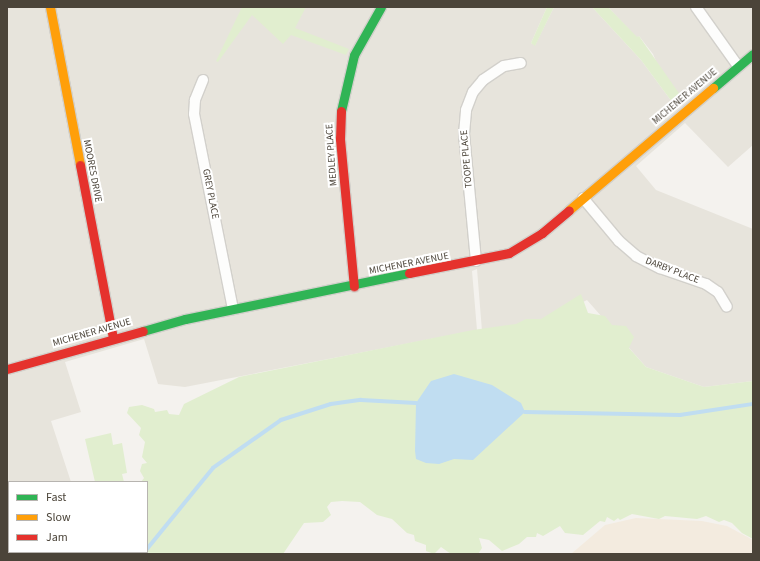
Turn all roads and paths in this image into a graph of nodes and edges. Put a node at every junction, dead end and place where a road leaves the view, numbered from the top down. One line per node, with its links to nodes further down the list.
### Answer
1 (50, 7): 13 (street, MOORES DRIVE)
2 (381, 7): 10 (street, MEDLEY PLACE)
3 (696, 7): 6 (street)
4 (753, 54): 6 (street, MICHENER AVENUE)
5 (521, 63): 9 (street, TOOPE PLACE)
6 (738, 66): 8 (street, MICHENER AVENUE)
7 (203, 80): 12 (street, GREY PLACE)
8 (583, 198): 9 (street, MICHENER AVENUE); 11 (street, DARBY PLACE)
9 (476, 261): 10 (street, MICHENER AVENUE)
10 (354, 286): 12 (street, MICHENER AVENUE)
11 (727, 307)
12 (233, 309): 13 (street, MICHENER AVENUE)
13 (113, 338): 14 (street, MICHENER AVENUE)
14 (7, 369)
15 (7, 495): 16 (street)
16 (7, 511)

